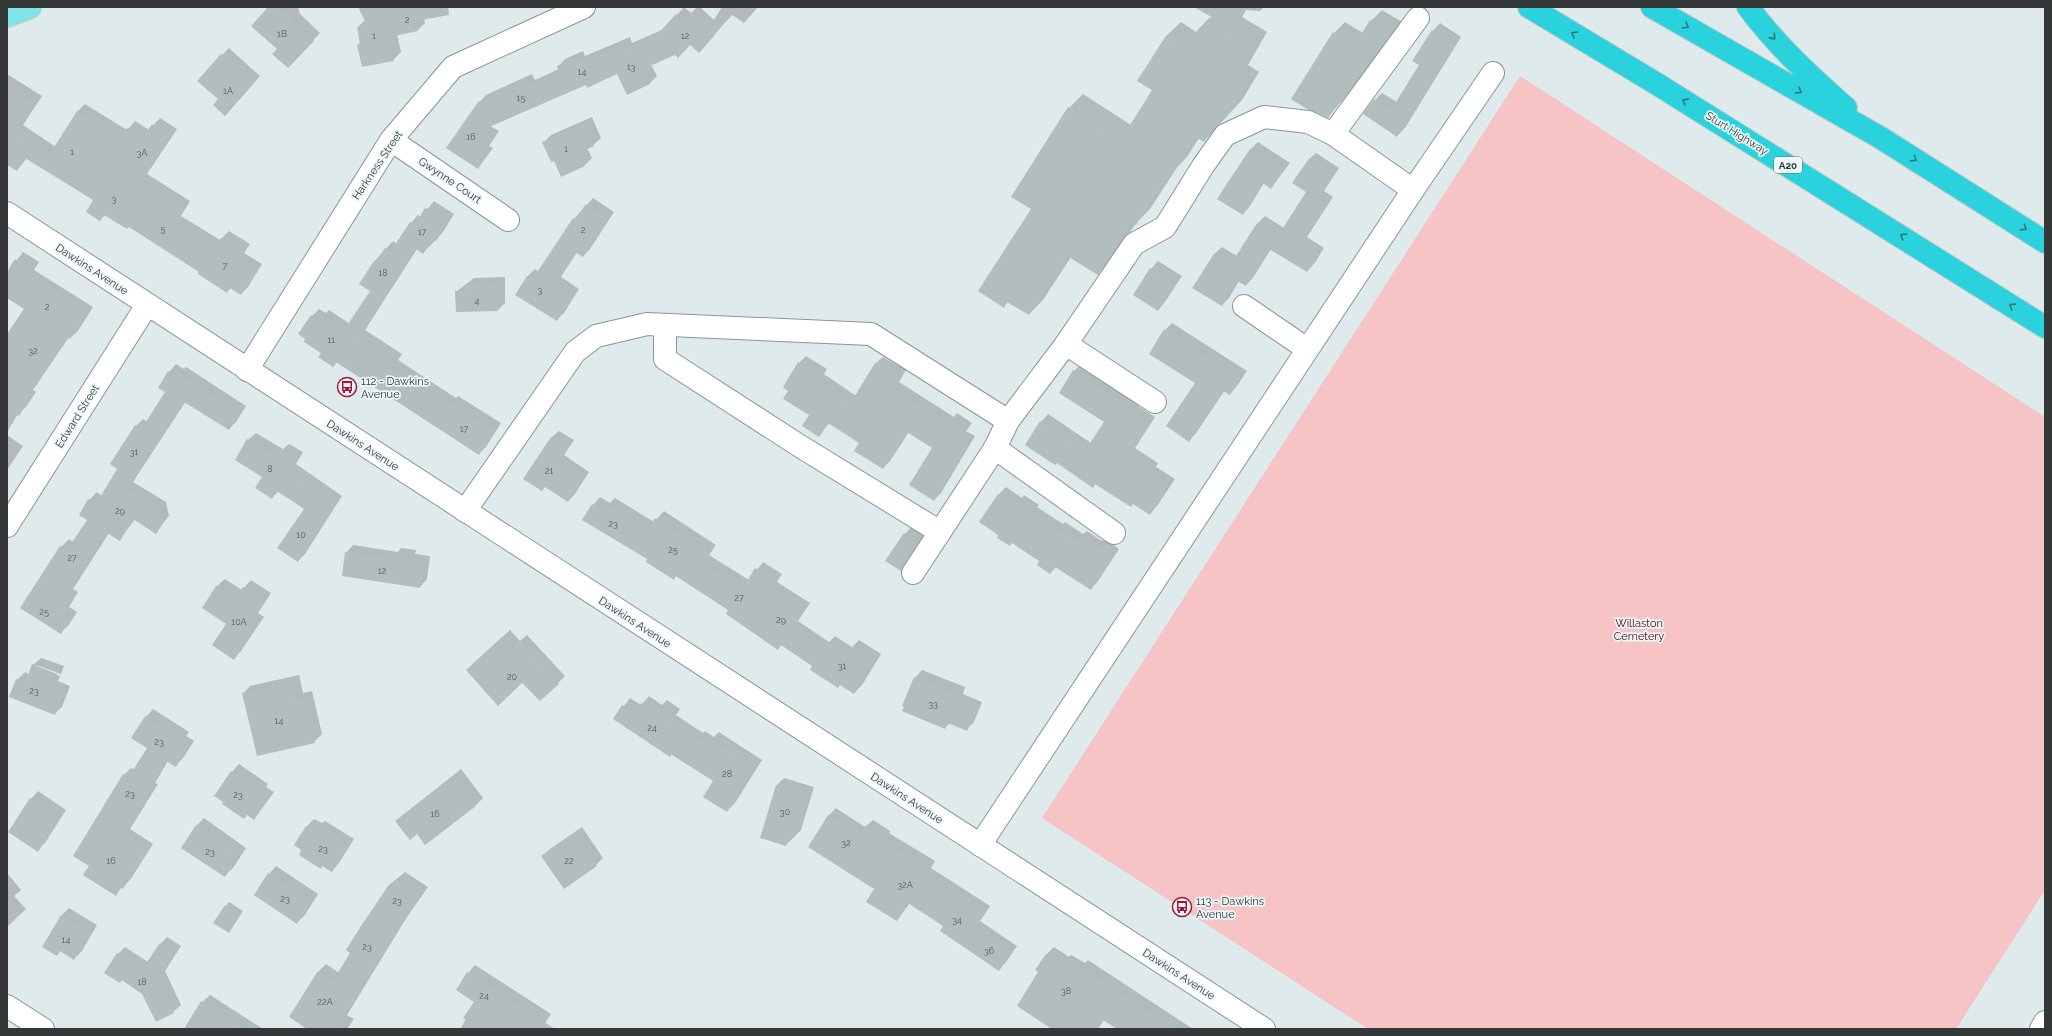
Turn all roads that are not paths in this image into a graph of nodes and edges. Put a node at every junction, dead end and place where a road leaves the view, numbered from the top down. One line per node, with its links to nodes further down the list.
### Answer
1 (30, 7): 6 (main road)
2 (584, 7): 11 (street, Harkness Street)
3 (1529, 7): 19 (highway, Sturt Highway / A20, one-way to 3)
4 (1652, 7): 10 (highway, one-way to 10)
5 (1748, 7): 10 (highway, one-way to 10)
6 (7, 16)
7 (1418, 18): 9 (street)
8 (1493, 73): 12 (street)
9 (1333, 134): 12 (street); 20 (street)
10 (1881, 138): 15 (highway, one-way to 15)
11 (391, 140): 14 (street, Gwynne Court); 22 (street, Harkness Street)
12 (1413, 190): 21 (street)
13 (7, 213): 16 (street, Dawkins Avenue)
14 (508, 220)
15 (2045, 242)
16 (147, 305): 22 (street, Dawkins Avenue); 27 (street, Edward Street)
17 (1244, 306): 21 (street)
18 (665, 325): 24 (street); 26 (street); 28 (street)
19 (2045, 327)
20 (1066, 344): 23 (street); 24 (street)
21 (1307, 350): 31 (street)
22 (247, 370): 26 (street, Dawkins Avenue)
23 (1155, 402)
24 (1008, 421): 25 (street)
25 (995, 448): 28 (street); 29 (street)
26 (465, 511): 31 (street, Dawkins Avenue)
27 (7, 526)
28 (940, 532): 30 (street)
29 (1114, 533)
30 (913, 573)
31 (980, 845): 35 (street, Dawkins Avenue)
32 (7, 1006): 34 (street)
33 (2045, 1022): 36 (street)
34 (43, 1029)
35 (1264, 1029)
36 (2041, 1029)

